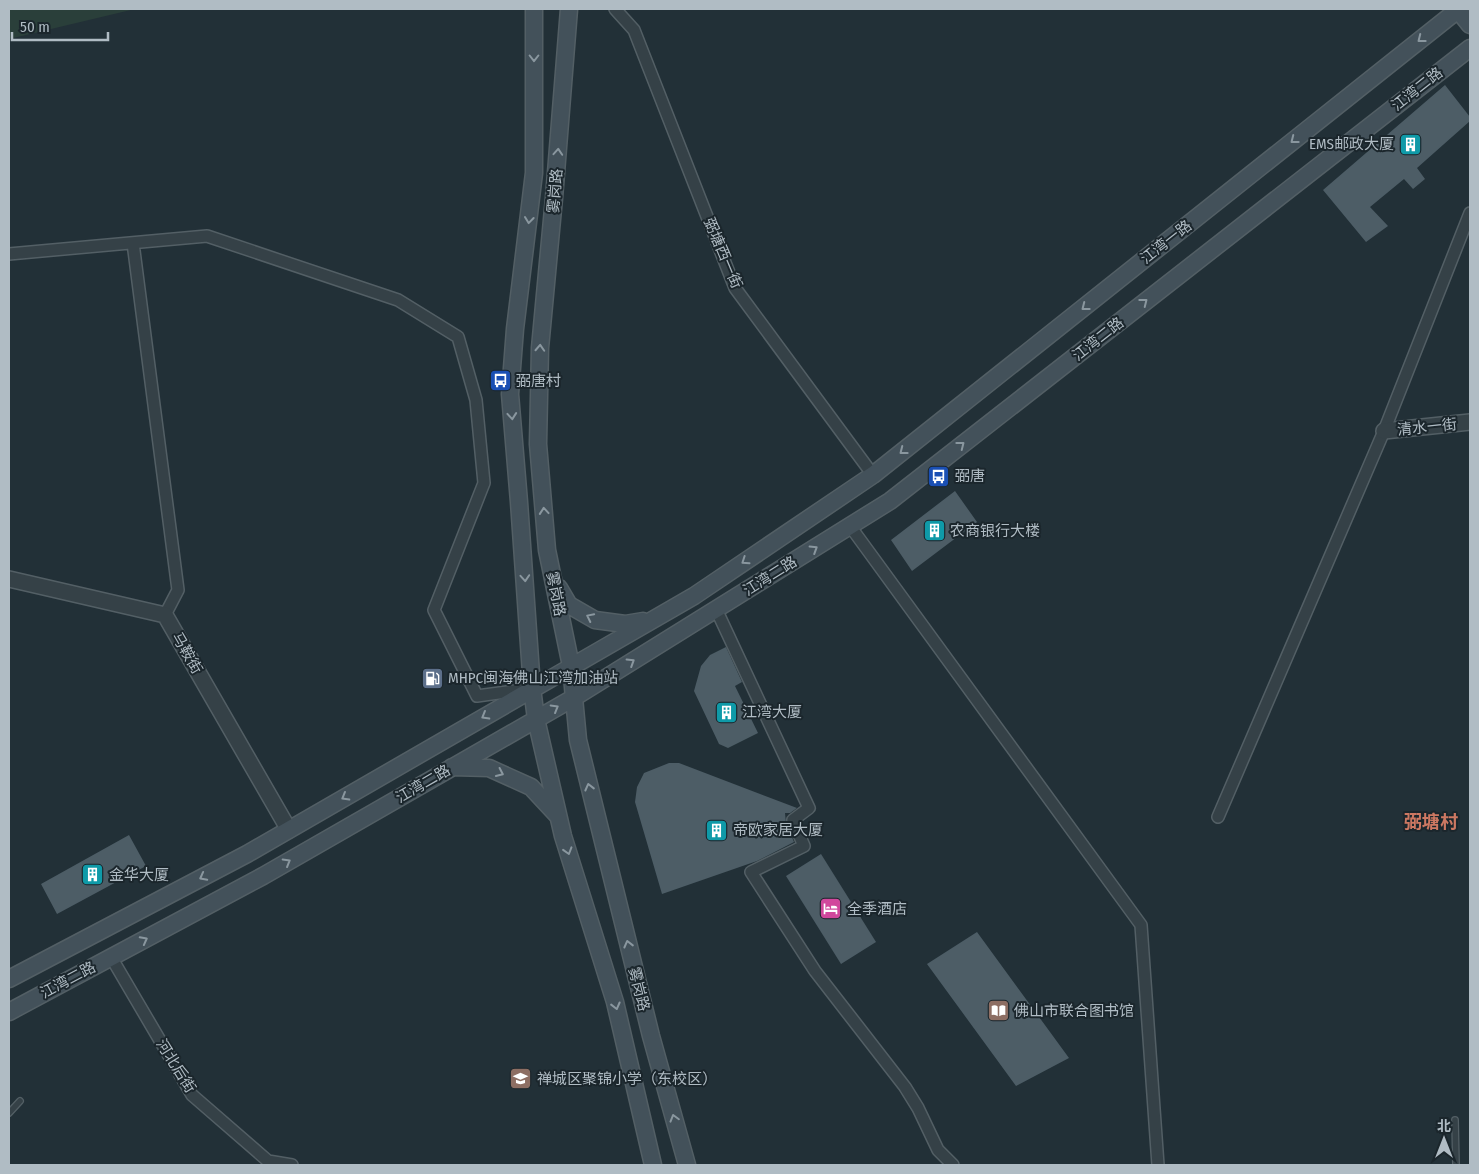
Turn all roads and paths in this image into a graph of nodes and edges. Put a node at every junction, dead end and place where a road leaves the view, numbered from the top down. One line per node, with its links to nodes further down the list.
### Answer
1 (534, 9): 20 (main road, 雾岗路, one-way to 20)
2 (569, 9): 14 (main road, 雾岗路, one-way to 2)
3 (616, 9): 12 (street, 弼塘西一街)
4 (1458, 9): 5 (main road); 12 (main road, 江湾一路, one-way to 12)
5 (1470, 25)
6 (1470, 48): 13 (main road, 江湾二路, one-way to 6)
7 (1470, 213): 11 (street)
8 (133, 243): 9 (street); 17 (street); 20 (street)
9 (9, 254)
10 (1470, 422): 11 (street, 清水一街)
11 (1384, 431): 25 (street)
12 (873, 475): 18 (main road, 江湾二路, one-way to 18)
13 (850, 526): 16 (main road, 江湾二路, one-way to 13); 37 (street)
14 (552, 576): 18 (main road, one-way to 14); 19 (main road, 雾岗路)
15 (9, 578): 17 (street, 马鞍街)
16 (716, 609): 21 (main road, 江湾二路, one-way to 16); 36 (street)
17 (165, 615): 26 (street, 马鞍街)
18 (654, 618): 19 (main road, 江湾二路)
19 (571, 666): 20 (main road, 江湾二路); 21 (main road, 雾岗路)
20 (532, 688): 22 (main road, 雾岗路); 26 (main road, 江湾二路, one-way to 26)
21 (574, 697): 22 (main road, 江湾二路, one-way to 21); 35 (main road, 雾岗路, one-way to 21)
22 (536, 719): 23 (main road, 江湾二路); 24 (main road, 雾岗路)
23 (452, 768): 24 (main road, one-way to 24); 27 (main road, 江湾二路, one-way to 23)
24 (559, 817): 34 (main road, 雾岗路, one-way to 34)
25 (1218, 817)
26 (289, 830): 28 (main road, 江湾二路, one-way to 28)
27 (111, 957): 29 (main road, 江湾二路); 33 (street, 河北后街)
28 (9, 979)
29 (9, 1012)
30 (20, 1102): 31 (lane)
31 (9, 1113)
32 (1456, 1120): 38 (lane)
33 (292, 1165)
34 (653, 1165)
35 (687, 1165)
36 (953, 1165)
37 (1158, 1165)
38 (1456, 1165)

